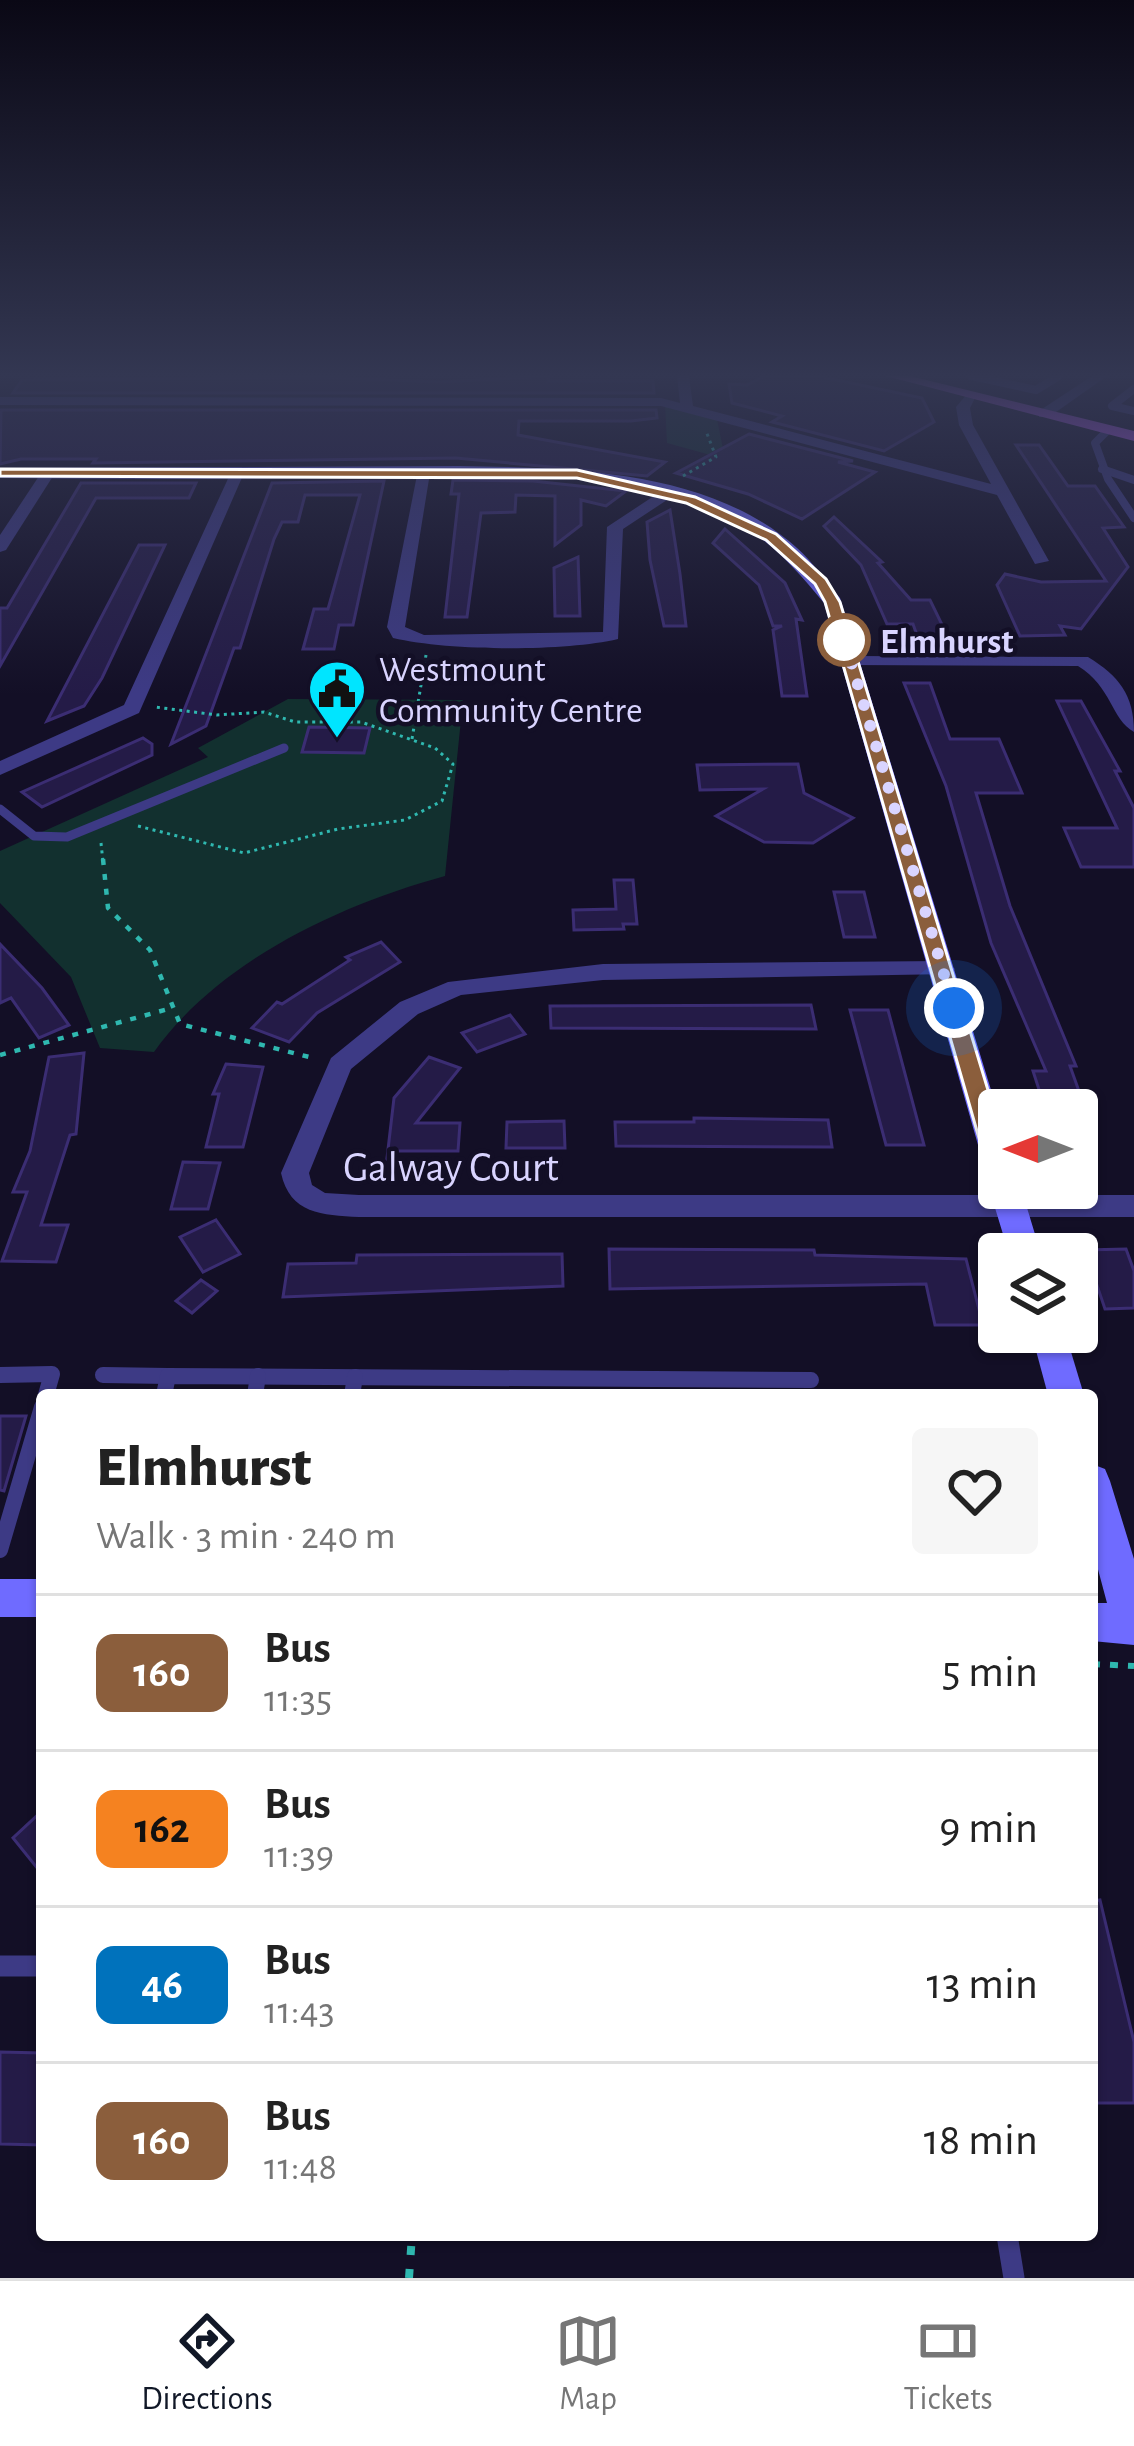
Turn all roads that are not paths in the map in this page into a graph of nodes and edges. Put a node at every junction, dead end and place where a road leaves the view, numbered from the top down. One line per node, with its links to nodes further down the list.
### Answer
1 (42, 482): 11 (street)
2 (233, 482): 16 (street)
3 (421, 482): 9 (street)
4 (616, 482): 9 (street)
5 (968, 482): 8 (street)
6 (996, 482): 8 (street)
7 (1111, 482): 10 (lane)
8 (1000, 491): 12 (street)
9 (662, 492): 13 (street)
10 (1134, 518)
11 (0, 548)
12 (1041, 561)
13 (850, 661): 14 (street); 18 (street)
14 (1134, 726)
15 (284, 748): 17 (lane)
16 (0, 769)
17 (0, 809)
18 (943, 968): 19 (street); 20 (street, Galway Court)
19 (978, 1092)
20 (978, 1196)
21 (1098, 1202): 22 (street)
22 (1134, 1205)
23 (1054, 1353): 36 (street)
24 (0, 1375): 33 (lane)
25 (103, 1375): 26 (lane)
26 (168, 1376): 27 (lane); 34 (lane)
27 (258, 1376): 29 (lane); 35 (lane)
28 (811, 1380): 32 (lane)
29 (353, 1386): 30 (lane)
30 (444, 1386): 31 (lane)
31 (537, 1387): 32 (lane)
32 (645, 1387)
33 (48, 1389)
34 (165, 1389)
35 (256, 1389)
36 (1064, 1389)
37 (36, 1427): 39 (lane)
38 (1098, 1504): 40 (street)
39 (0, 1550)
40 (1114, 1566): 44 (street)
41 (0, 1598): 42 (street)
42 (36, 1598)
43 (1098, 1622): 44 (street)
44 (1134, 1623)
45 (0, 1966): 46 (lane)
46 (36, 1966)
47 (1007, 2241): 48 (lane)
48 (1014, 2278)

